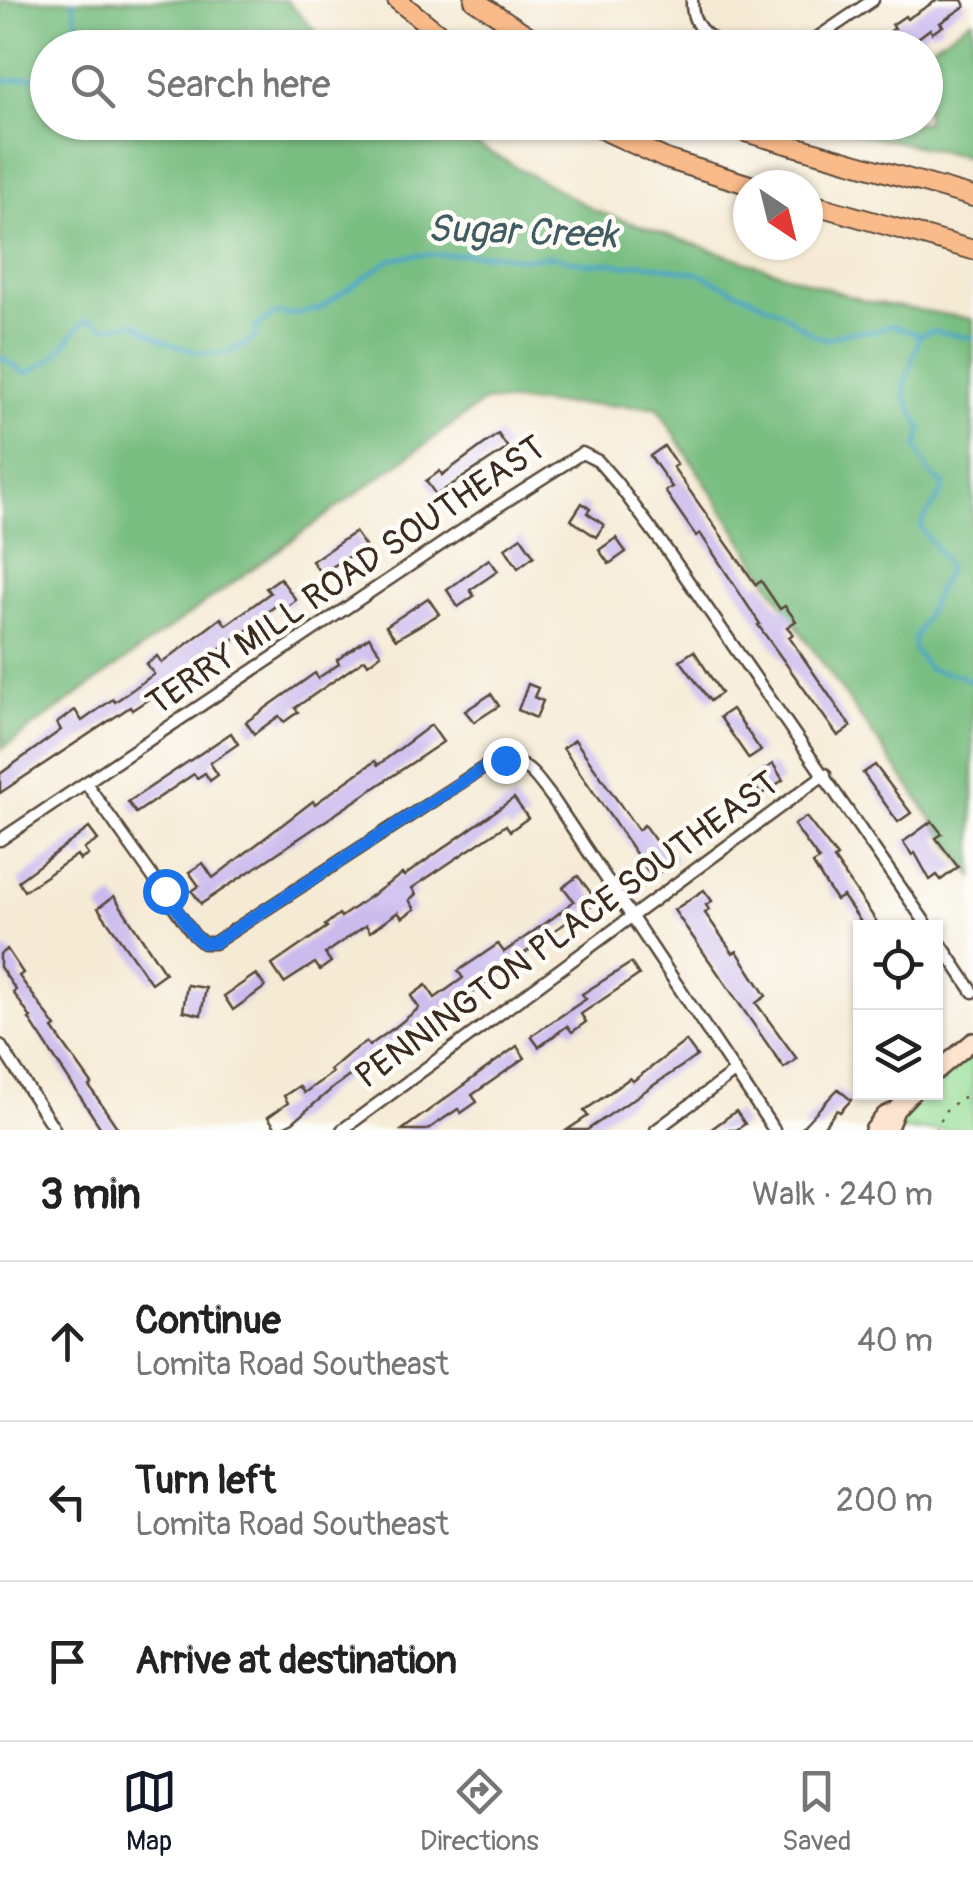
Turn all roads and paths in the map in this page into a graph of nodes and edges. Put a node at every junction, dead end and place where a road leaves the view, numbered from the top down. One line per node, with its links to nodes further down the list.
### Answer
1 (396, 0): 5 (highway)
2 (474, 0): 6 (highway)
3 (692, 0): 7 (street)
4 (873, 0): 8 (street)
5 (435, 30)
6 (520, 30)
7 (700, 30)
8 (829, 30)
9 (625, 140): 11 (highway)
10 (772, 140): 12 (highway)
11 (733, 180)
12 (973, 198)
13 (823, 207): 14 (highway)
14 (973, 250)
15 (824, 774): 16 (street, TERRY MILL ROAD SOUTHEAST); 18 (street, PENNINGTON PLACE SOUTHEAST); 19 (street, TERRY MILL ROAD SOUTHEAST)
16 (86, 783): 17 (street, TERRY MILL ROAD SOUTHEAST); 18 (street)
17 (0, 840)
18 (632, 917): 25 (street); 30 (street, PENNINGTON PLACE SOUTHEAST)
19 (924, 920)
20 (943, 947): 21 (street)
21 (973, 992)
22 (973, 1041): 24 (main road)
23 (0, 1045): 29 (street)
24 (943, 1066)
25 (734, 1073): 31 (street); 32 (street)
26 (973, 1090): 35 (path)
27 (905, 1100): 28 (main road)
28 (896, 1110): 33 (main road); 34 (main road)
29 (56, 1130)
30 (342, 1130)
31 (656, 1130)
32 (774, 1130)
33 (873, 1130)
34 (888, 1130)
35 (936, 1130)

